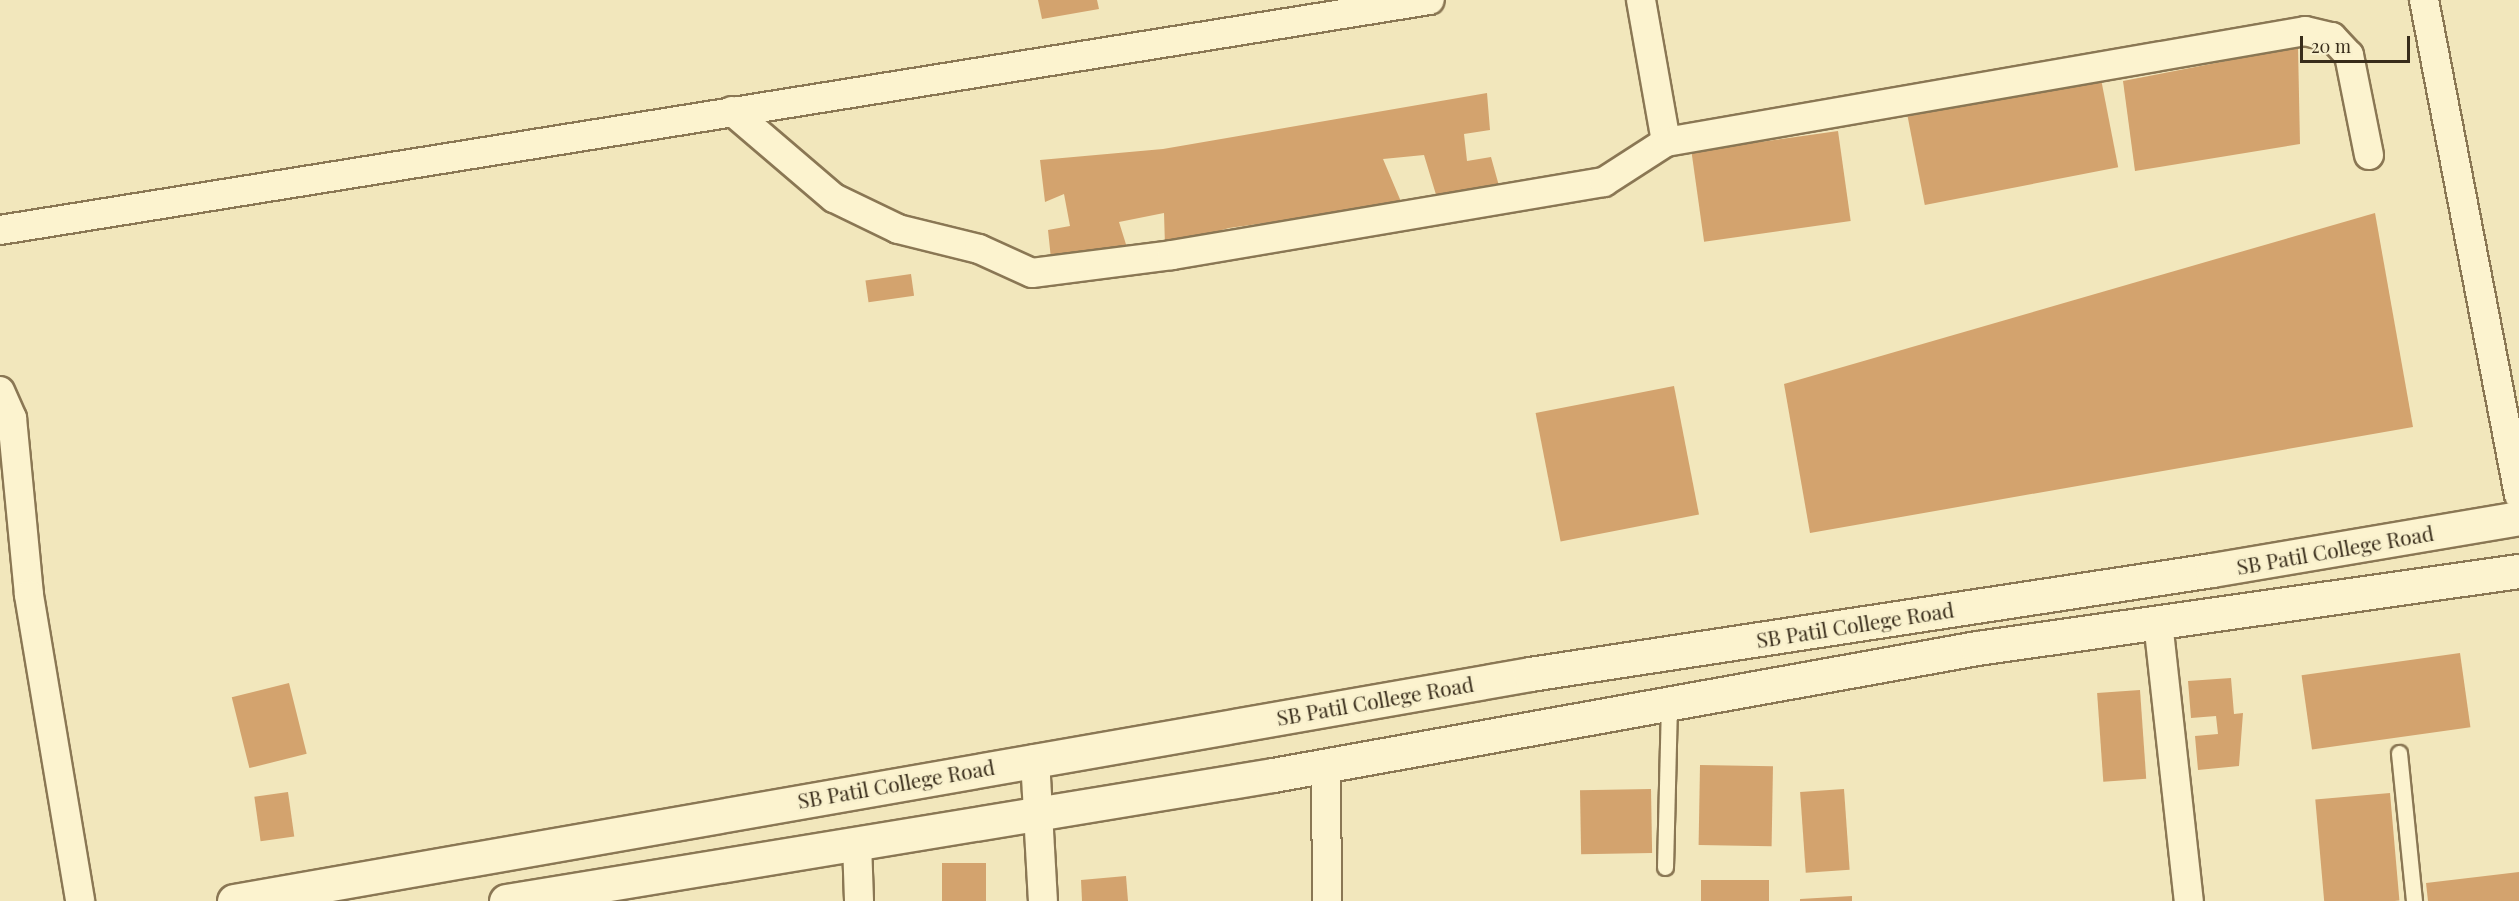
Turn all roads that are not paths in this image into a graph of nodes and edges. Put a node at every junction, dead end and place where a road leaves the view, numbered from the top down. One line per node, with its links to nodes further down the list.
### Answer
1 (1430, 0): 4 (street)
2 (1641, 0): 5 (street)
3 (2424, 0): 9 (street)
4 (732, 111): 5 (street); 7 (street)
5 (1666, 142): 6 (street)
6 (2369, 155)
7 (0, 230)
8 (0, 392): 20 (street)
9 (2519, 495)
10 (2519, 518): 15 (street, SB Patil College Road)
11 (2519, 571): 12 (street, SB Patil College Road)
12 (2158, 622): 13 (street, SB Patil College Road); 26 (street)
13 (1669, 703): 16 (street, SB Patil College Road); 19 (lane)
14 (2399, 753): 27 (lane)
15 (1035, 759): 17 (street); 21 (street, SB Patil College Road)
16 (1326, 765): 17 (street, SB Patil College Road); 25 (street)
17 (1041, 813): 18 (street, SB Patil College Road); 24 (street)
18 (857, 843): 22 (street, SB Patil College Road); 23 (street)
19 (1665, 867)
20 (80, 901)
21 (234, 901)
22 (506, 901)
23 (859, 901)
24 (1043, 901)
25 (1328, 901)
26 (2189, 901)
27 (2414, 901)

